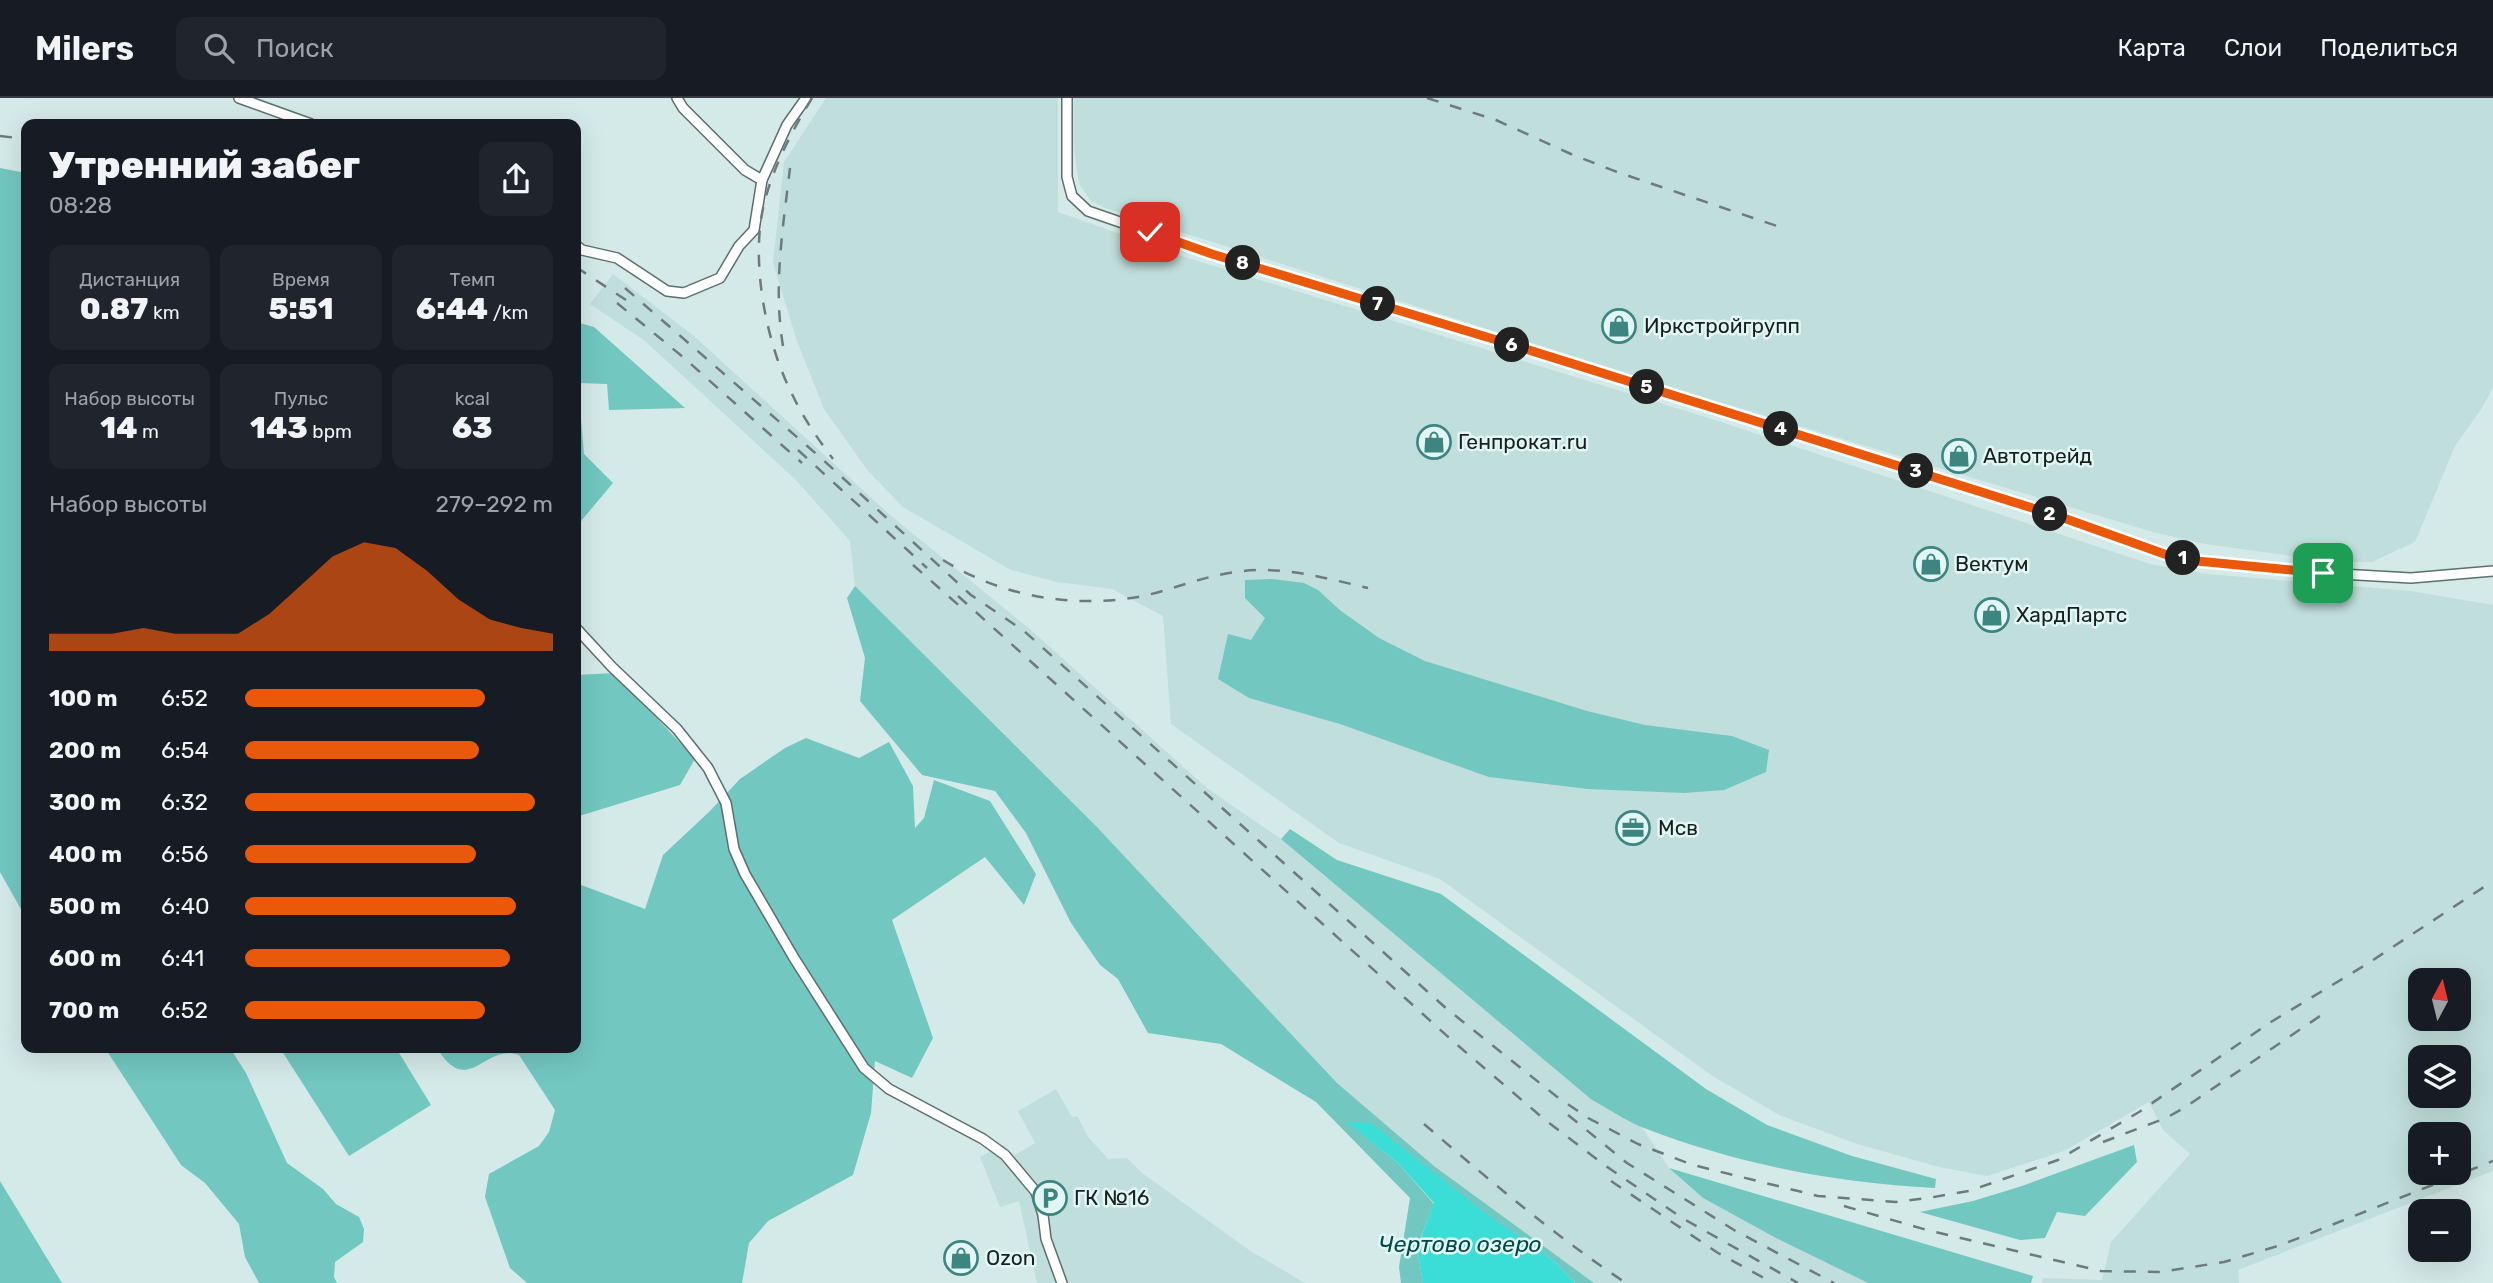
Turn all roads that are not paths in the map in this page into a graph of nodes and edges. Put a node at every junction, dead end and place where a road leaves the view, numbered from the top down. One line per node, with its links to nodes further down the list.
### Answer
1 (239, 98): 5 (street)
2 (677, 98): 6 (street)
3 (806, 98): 6 (street)
4 (1067, 98): 8 (street)
5 (297, 119)
6 (762, 180): 7 (street)
7 (581, 249)
8 (2493, 570)
9 (581, 633): 10 (street)
10 (1062, 1283)

